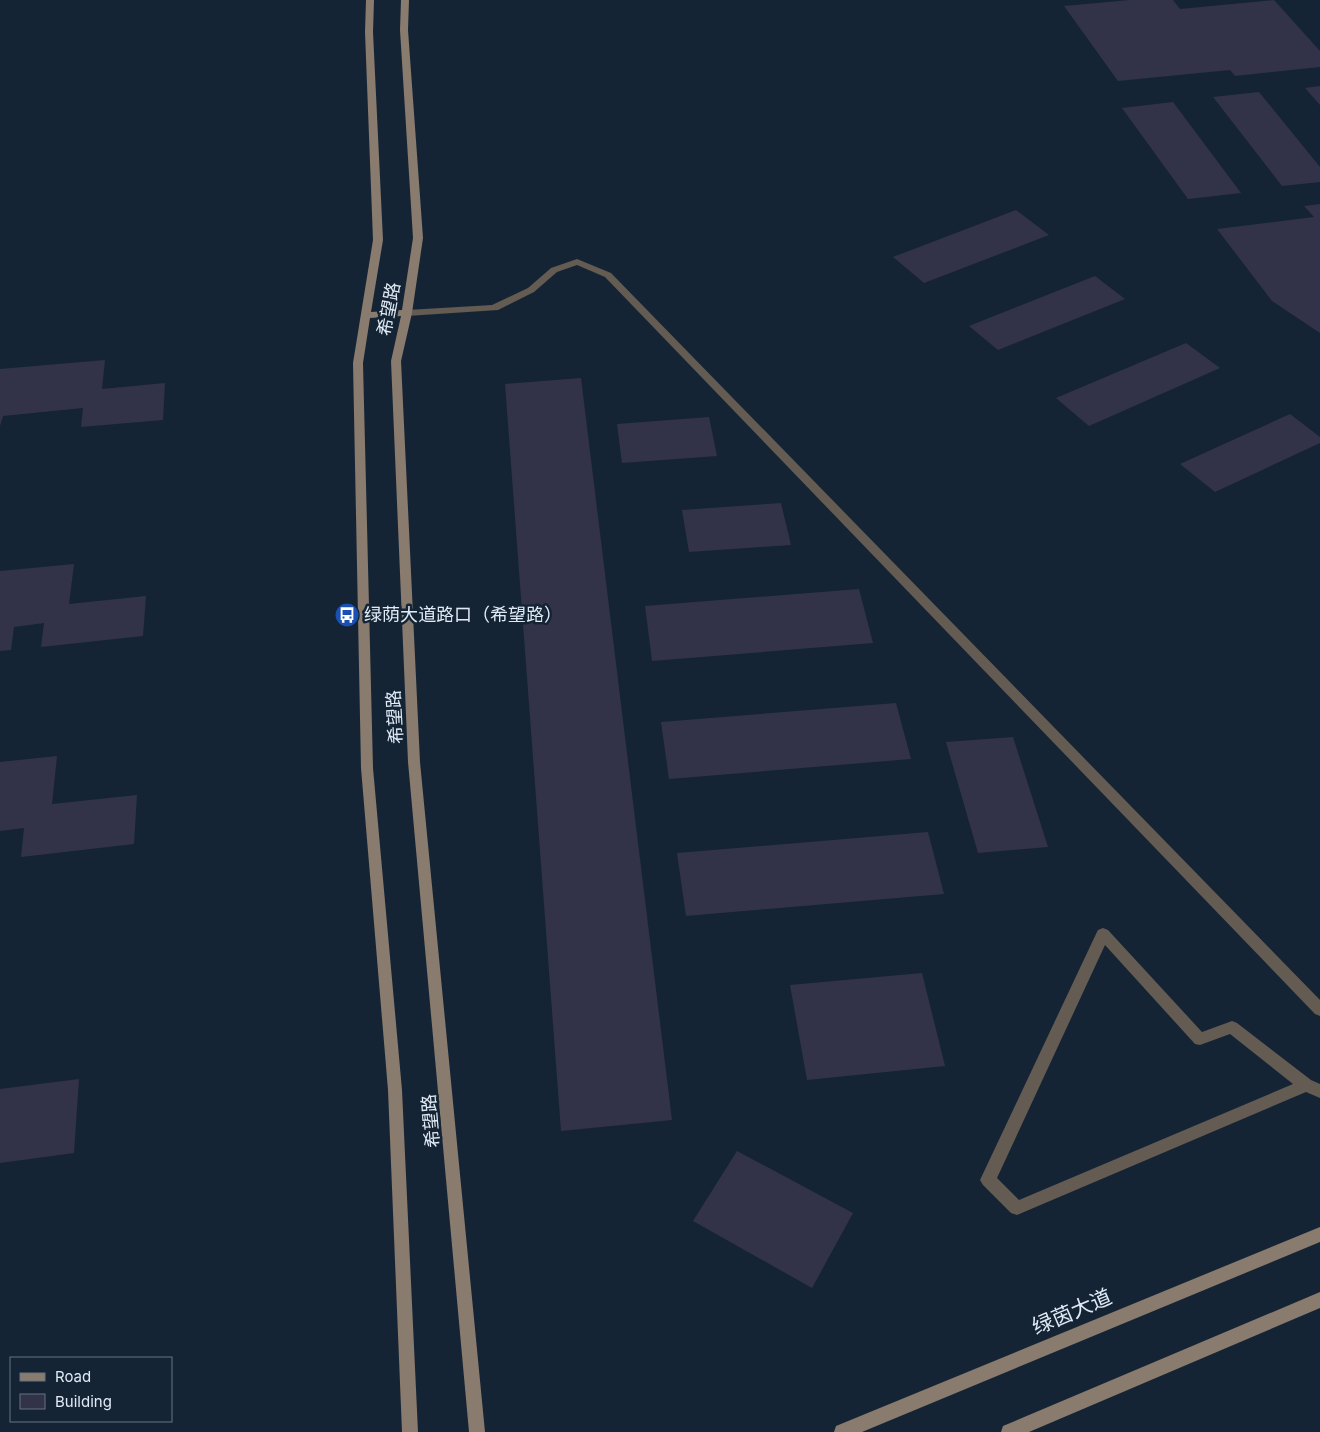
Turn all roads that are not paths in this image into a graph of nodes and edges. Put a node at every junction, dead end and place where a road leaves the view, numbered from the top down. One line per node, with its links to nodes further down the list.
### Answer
1 (370, 0): 4 (street, 希望路)
2 (405, 0): 3 (street, 希望路)
3 (407, 313): 4 (street); 5 (street); 10 (street, 希望路)
4 (366, 316): 9 (street, 希望路)
5 (1320, 1010)
6 (1313, 1088): 6 (street)
7 (1320, 1234): 11 (street, 绿茵大道)
8 (1320, 1300): 12 (street)
9 (410, 1432)
10 (477, 1432)
11 (842, 1432)
12 (1010, 1432)

